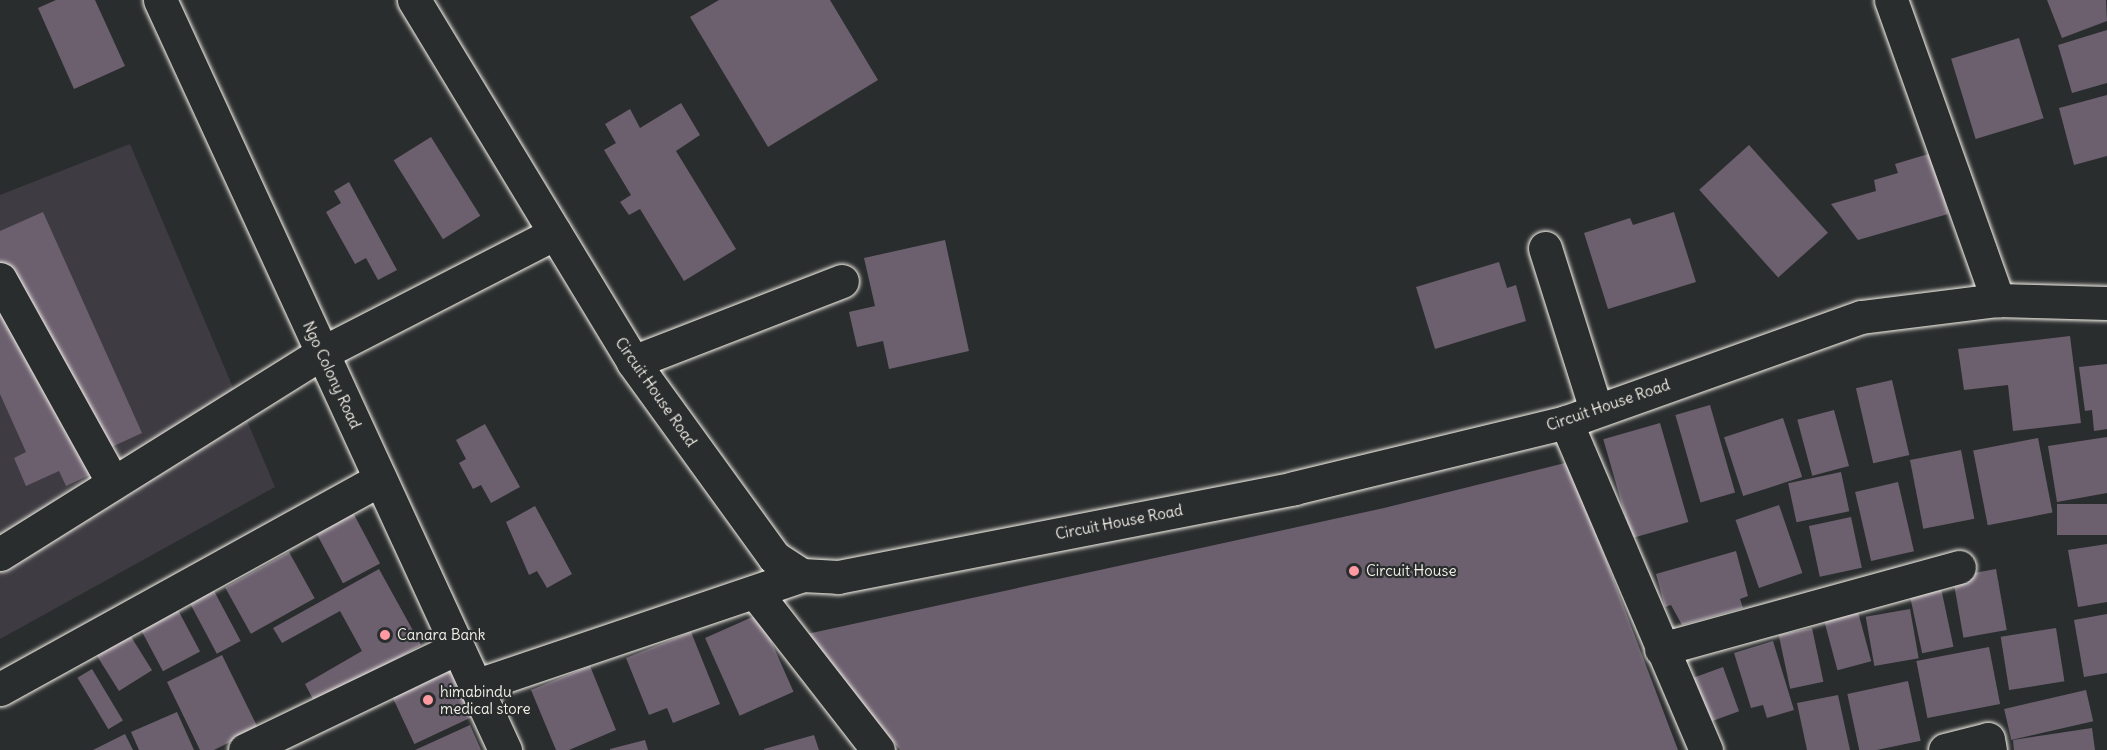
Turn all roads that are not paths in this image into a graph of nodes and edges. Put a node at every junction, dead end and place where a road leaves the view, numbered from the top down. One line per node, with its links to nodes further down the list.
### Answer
1 (160, 0): 10 (street, Ngo Colony Road)
2 (414, 0): 4 (street, Circuit House Road)
3 (1891, 0): 8 (street)
4 (555, 233): 10 (street); 11 (street, Circuit House Road)
5 (1545, 248): 12 (street)
6 (0, 279): 15 (street)
7 (842, 281): 11 (street)
8 (1998, 300): 9 (street, Circuit House Road); 12 (street, Circuit House Road)
9 (2107, 303)
10 (322, 353): 14 (street, Ngo Colony Road); 15 (street)
11 (633, 362): 18 (street, Circuit House Road)
12 (1596, 410): 13 (street, Circuit House Road)
13 (1566, 422): 18 (street, Circuit House Road); 21 (street)
14 (380, 479): 20 (street, Ngo Colony Road); 23 (street)
15 (113, 483): 16 (street)
16 (0, 554)
17 (1959, 567): 21 (street)
18 (802, 575): 19 (street)
19 (755, 592): 22 (street); 26 (street)
20 (457, 648): 22 (street, Ngo Colony Road); 24 (street)
21 (1661, 649): 27 (street)
22 (475, 686): 25 (street, Ngo Colony Road)
23 (0, 689)
24 (245, 750)
25 (505, 750)
26 (878, 750)
27 (1706, 750)
28 (1945, 750): 29 (street)
29 (1990, 750)

